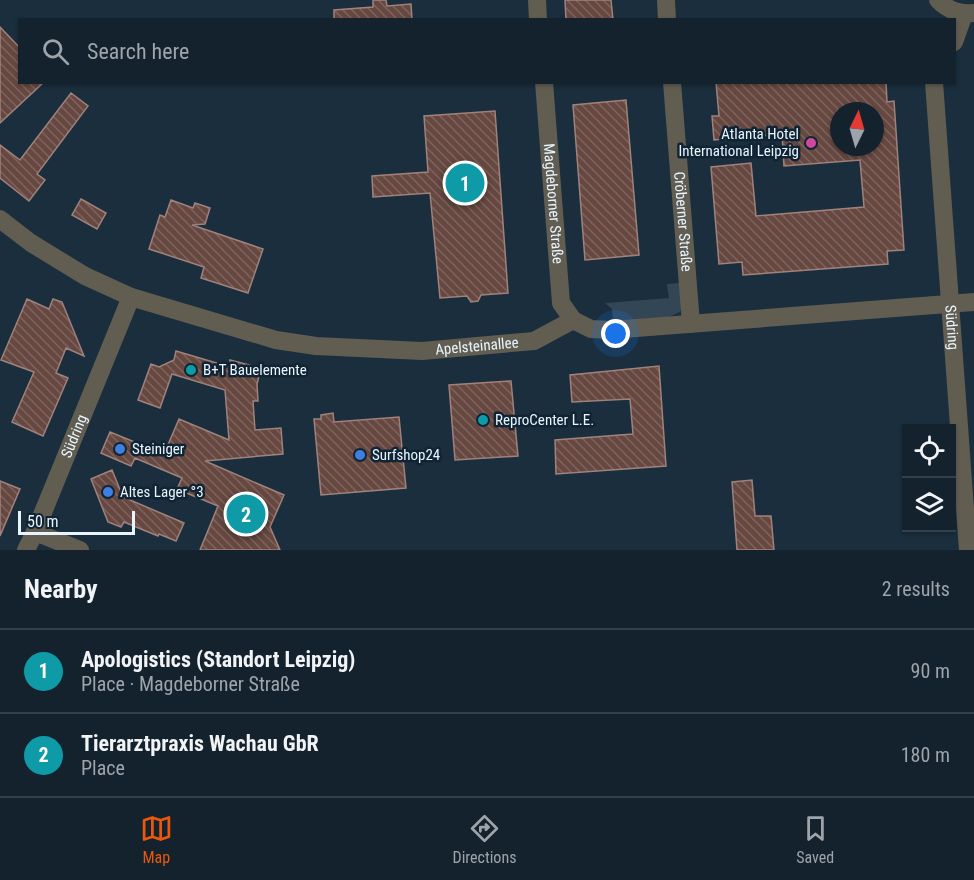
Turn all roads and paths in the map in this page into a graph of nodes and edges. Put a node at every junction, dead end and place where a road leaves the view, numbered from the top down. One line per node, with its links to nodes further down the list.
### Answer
1 (537, 0): 3 (street)
2 (666, 0): 4 (street)
3 (538, 18)
4 (667, 18)
5 (544, 84): 14 (street, Magdeborner Straße)
6 (672, 84): 15 (street, Cröberner Straße)
7 (934, 84): 9 (street, Südring)
8 (941, 84): 9 (street, Südring)
9 (935, 105): 13 (street, Südring)
10 (0, 219): 11 (street, Apelsteinallee)
11 (131, 297): 14 (street, Apelsteinallee); 16 (street, Südring)
12 (974, 302): 13 (street)
13 (949, 304): 15 (street); 19 (street, Südring)
14 (573, 320): 15 (street)
15 (691, 324)
16 (35, 532): 17 (street, Südring); 18 (street)
17 (26, 550)
18 (80, 550)
19 (968, 550)

